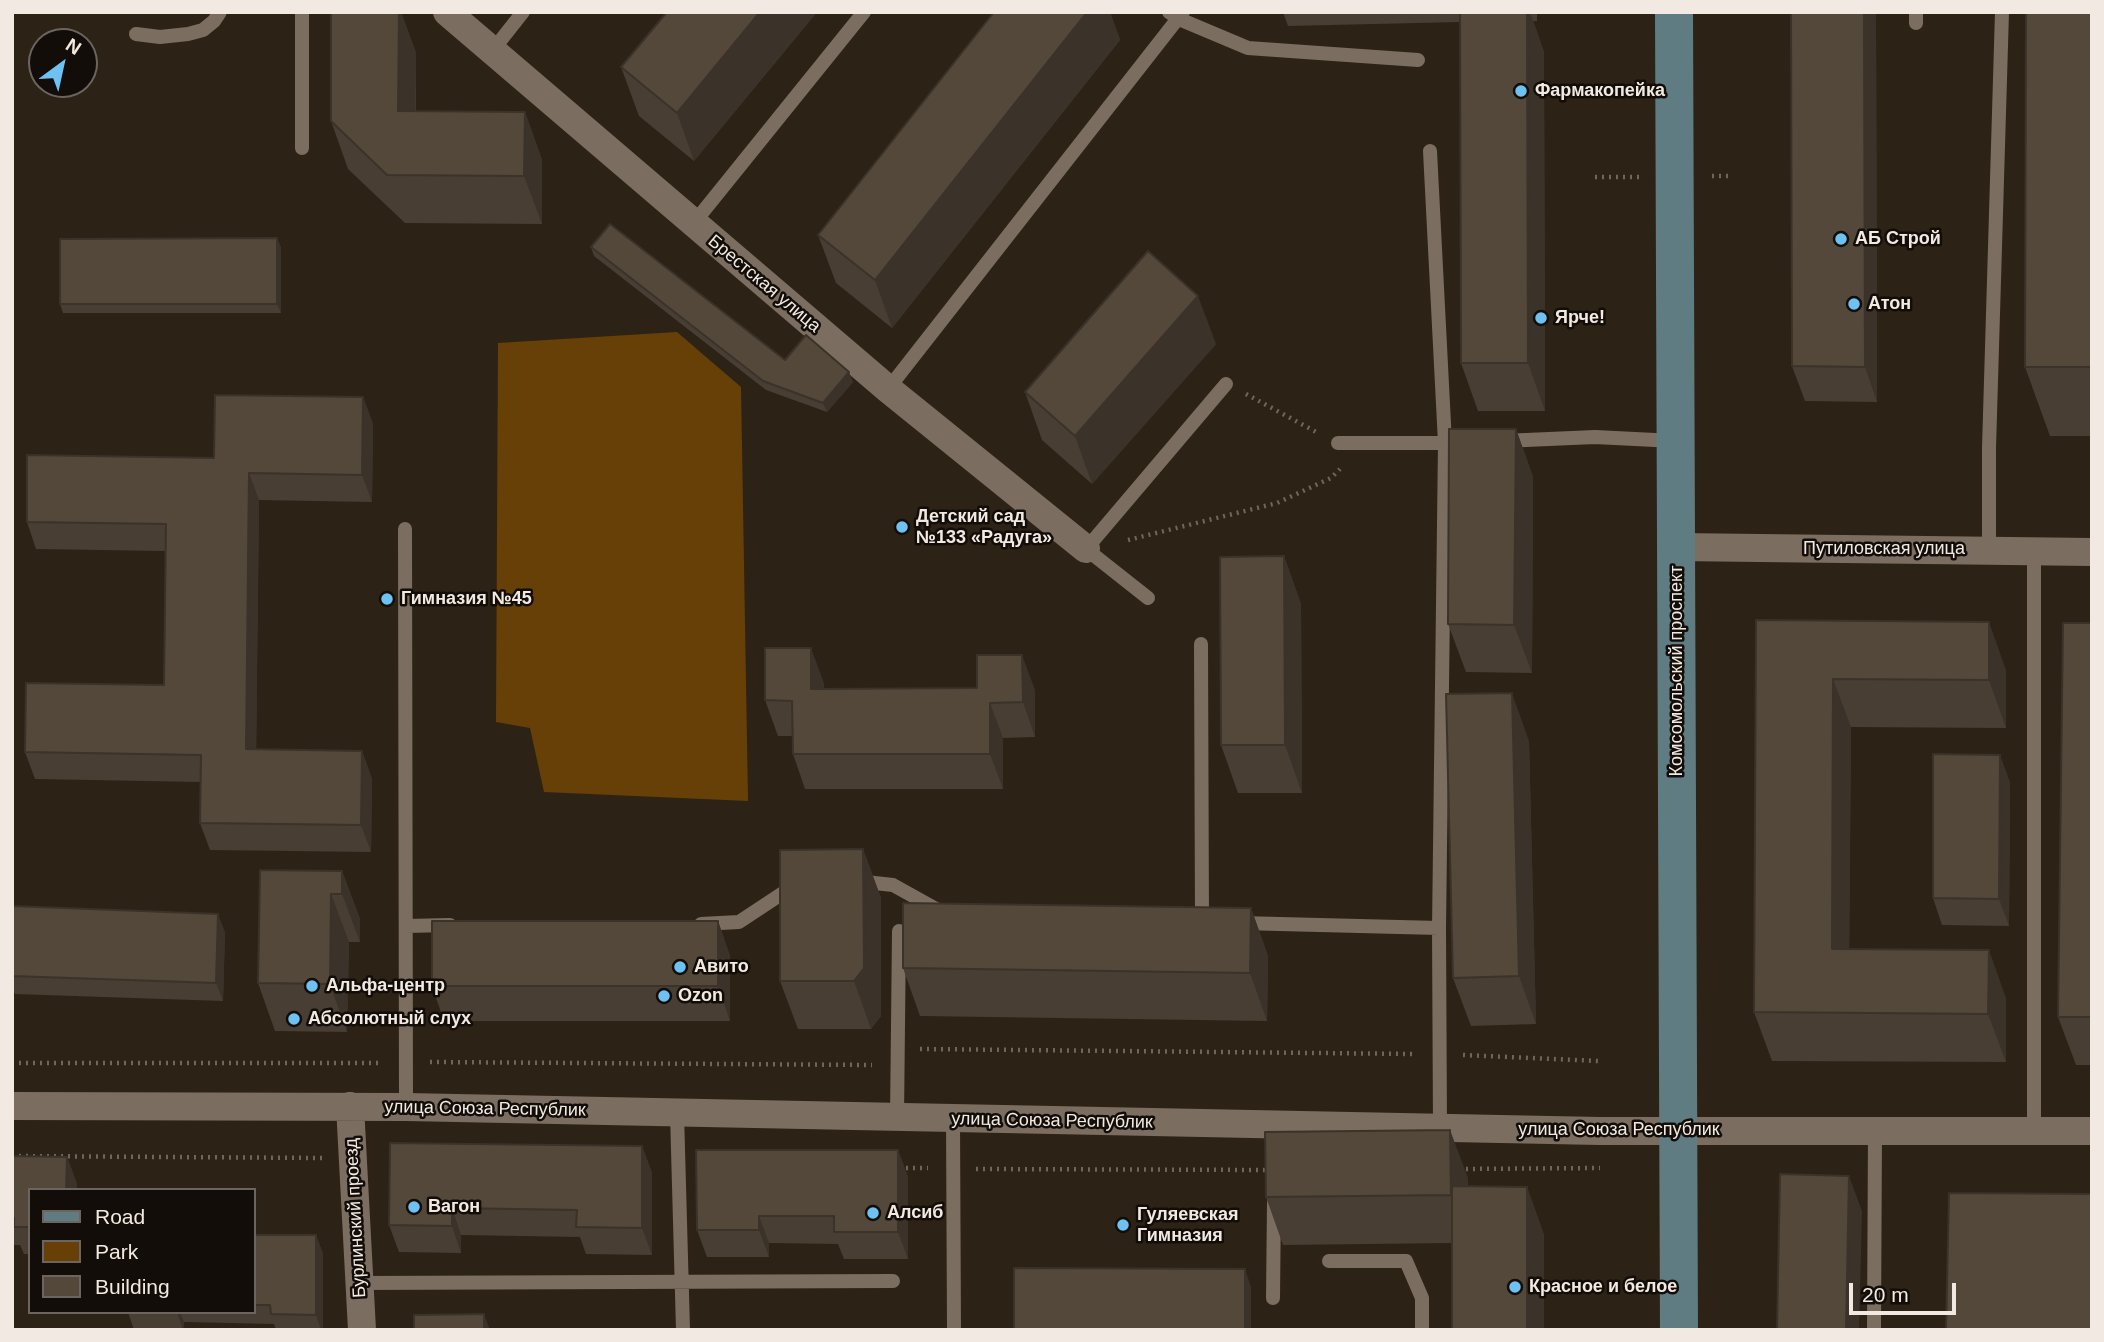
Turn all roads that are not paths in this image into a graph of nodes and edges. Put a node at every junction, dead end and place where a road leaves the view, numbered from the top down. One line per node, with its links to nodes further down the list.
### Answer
1 (220, 12): 9 (lane)
2 (302, 12): 12 (lane)
3 (447, 12): 10 (street, Брестская улица)
4 (523, 12): 10 (lane)
5 (864, 12): 14 (lane)
6 (1674, 12): 17 (main road, Комсомольский проспект)
7 (2002, 12): 23 (lane)
8 (1177, 15): 11 (lane); 16 (lane)
9 (136, 34)
10 (493, 50): 14 (street, Брестская улица)
11 (1418, 60)
12 (302, 148)
13 (1430, 151): 19 (lane)
14 (693, 224): 16 (street, Брестская улица)
15 (1226, 384): 22 (lane)
16 (888, 389): 22 (street, Брестская улица)
17 (1676, 441): 19 (lane); 21 (main road, Комсомольский проспект)
18 (1338, 443): 19 (lane)
19 (1445, 443): 34 (lane)
20 (405, 529): 33 (lane)
21 (1677, 547): 23 (street, Путиловская улица); 43 (main road, Комсомольский проспект)
22 (1086, 549): 26 (lane)
23 (1989, 549): 24 (street, Путиловская улица)
24 (2034, 551): 25 (street, Путиловская улица); 45 (lane)
25 (2092, 552)
26 (1148, 598)
27 (1201, 644): 34 (lane)
28 (839, 879): 30 (lane)
29 (805, 882): 31 (lane)
30 (950, 915)
31 (688, 924)
32 (459, 925): 33 (lane)
33 (405, 926): 38 (lane)
34 (1439, 928): 42 (lane)
35 (899, 931): 40 (lane)
36 (12, 1106): 37 (street, улица Союза Республик)
37 (350, 1106): 38 (street, улица Союза Республик); 51 (street, Бурлинский проезд)
38 (406, 1107): 39 (street, улица Союза Республик)
39 (677, 1113): 40 (street, улица Союза Республик); 50 (lane)
40 (897, 1118): 41 (street, улица Союза Республик)
41 (953, 1120): 42 (street, улица Союза Республик); 55 (lane)
42 (1440, 1129): 43 (street, улица Союза Республик)
43 (1676, 1130): 44 (street, улица Союза Республик); 57 (main road, Комсомольский проспект)
44 (1875, 1130): 45 (street, улица Союза Республик); 58 (lane)
45 (2034, 1130): 46 (street, улица Союза Республик)
46 (2092, 1132)
47 (1274, 1170): 52 (lane)
48 (1329, 1261): 56 (lane)
49 (893, 1281): 50 (lane)
50 (681, 1282): 51 (lane); 54 (lane)
51 (359, 1283): 53 (street, Бурлинский проезд)
52 (1273, 1298)
53 (362, 1330)
54 (683, 1330)
55 (954, 1330)
56 (1422, 1330)
57 (1679, 1330)
58 (1874, 1330)

